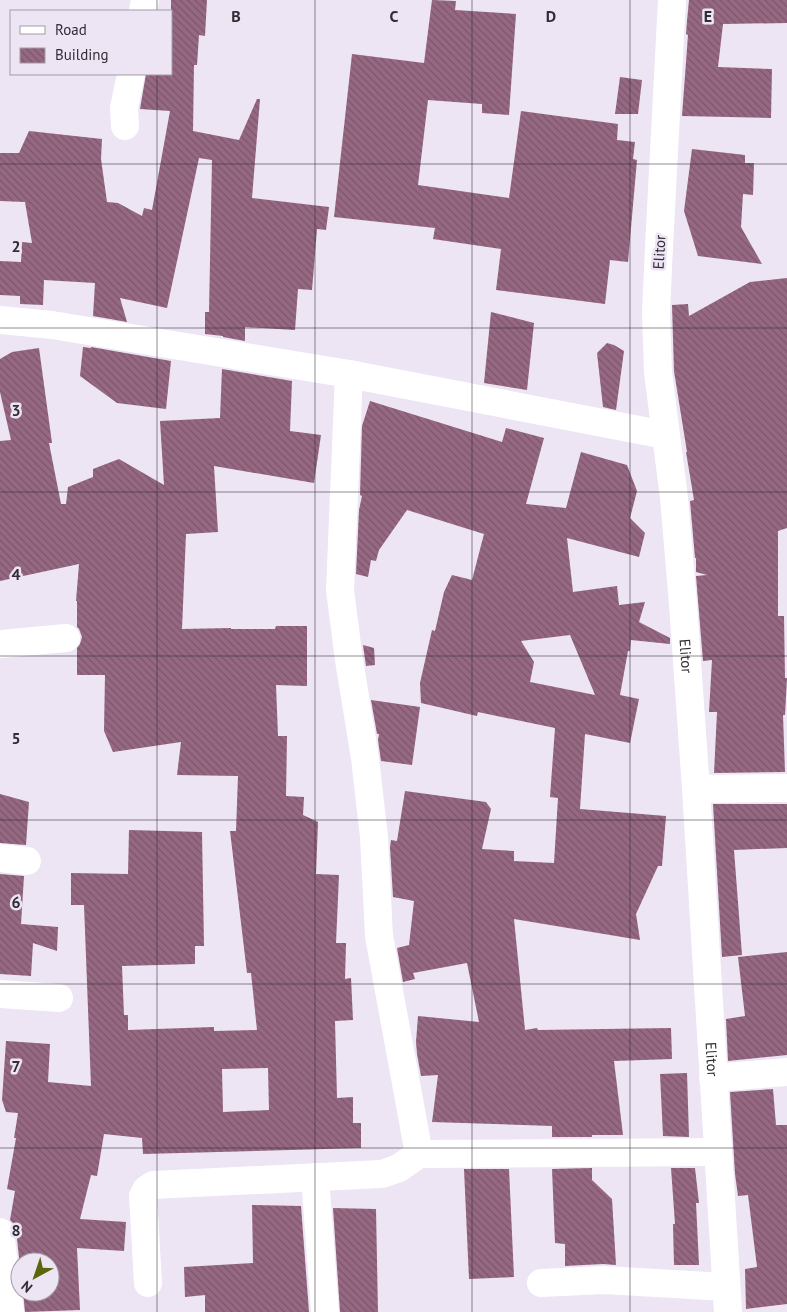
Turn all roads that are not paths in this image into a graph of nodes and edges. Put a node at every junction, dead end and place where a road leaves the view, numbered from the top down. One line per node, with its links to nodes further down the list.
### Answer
1 (672, 0): 6 (street, Elitor)
2 (131, 75): 3 (street)
3 (125, 126)
4 (0, 320): 5 (street)
5 (349, 374): 6 (street); 18 (street)
6 (665, 435): 10 (street, Elitor)
7 (66, 638): 8 (street)
8 (0, 644)
9 (787, 788): 10 (street)
10 (696, 789): 16 (street, Elitor)
11 (0, 858): 12 (street)
12 (27, 861)
13 (0, 994): 14 (street)
14 (59, 998)
15 (787, 1072): 16 (street)
16 (713, 1078): 17 (street, Elitor)
17 (718, 1152): 18 (street); 23 (street, Elitor)
18 (419, 1154): 19 (street)
19 (315, 1177): 21 (street); 25 (street)
20 (0, 1232): 24 (street)
21 (148, 1283)
22 (540, 1283): 23 (street)
23 (727, 1299)
24 (10, 1312)
25 (325, 1312)

